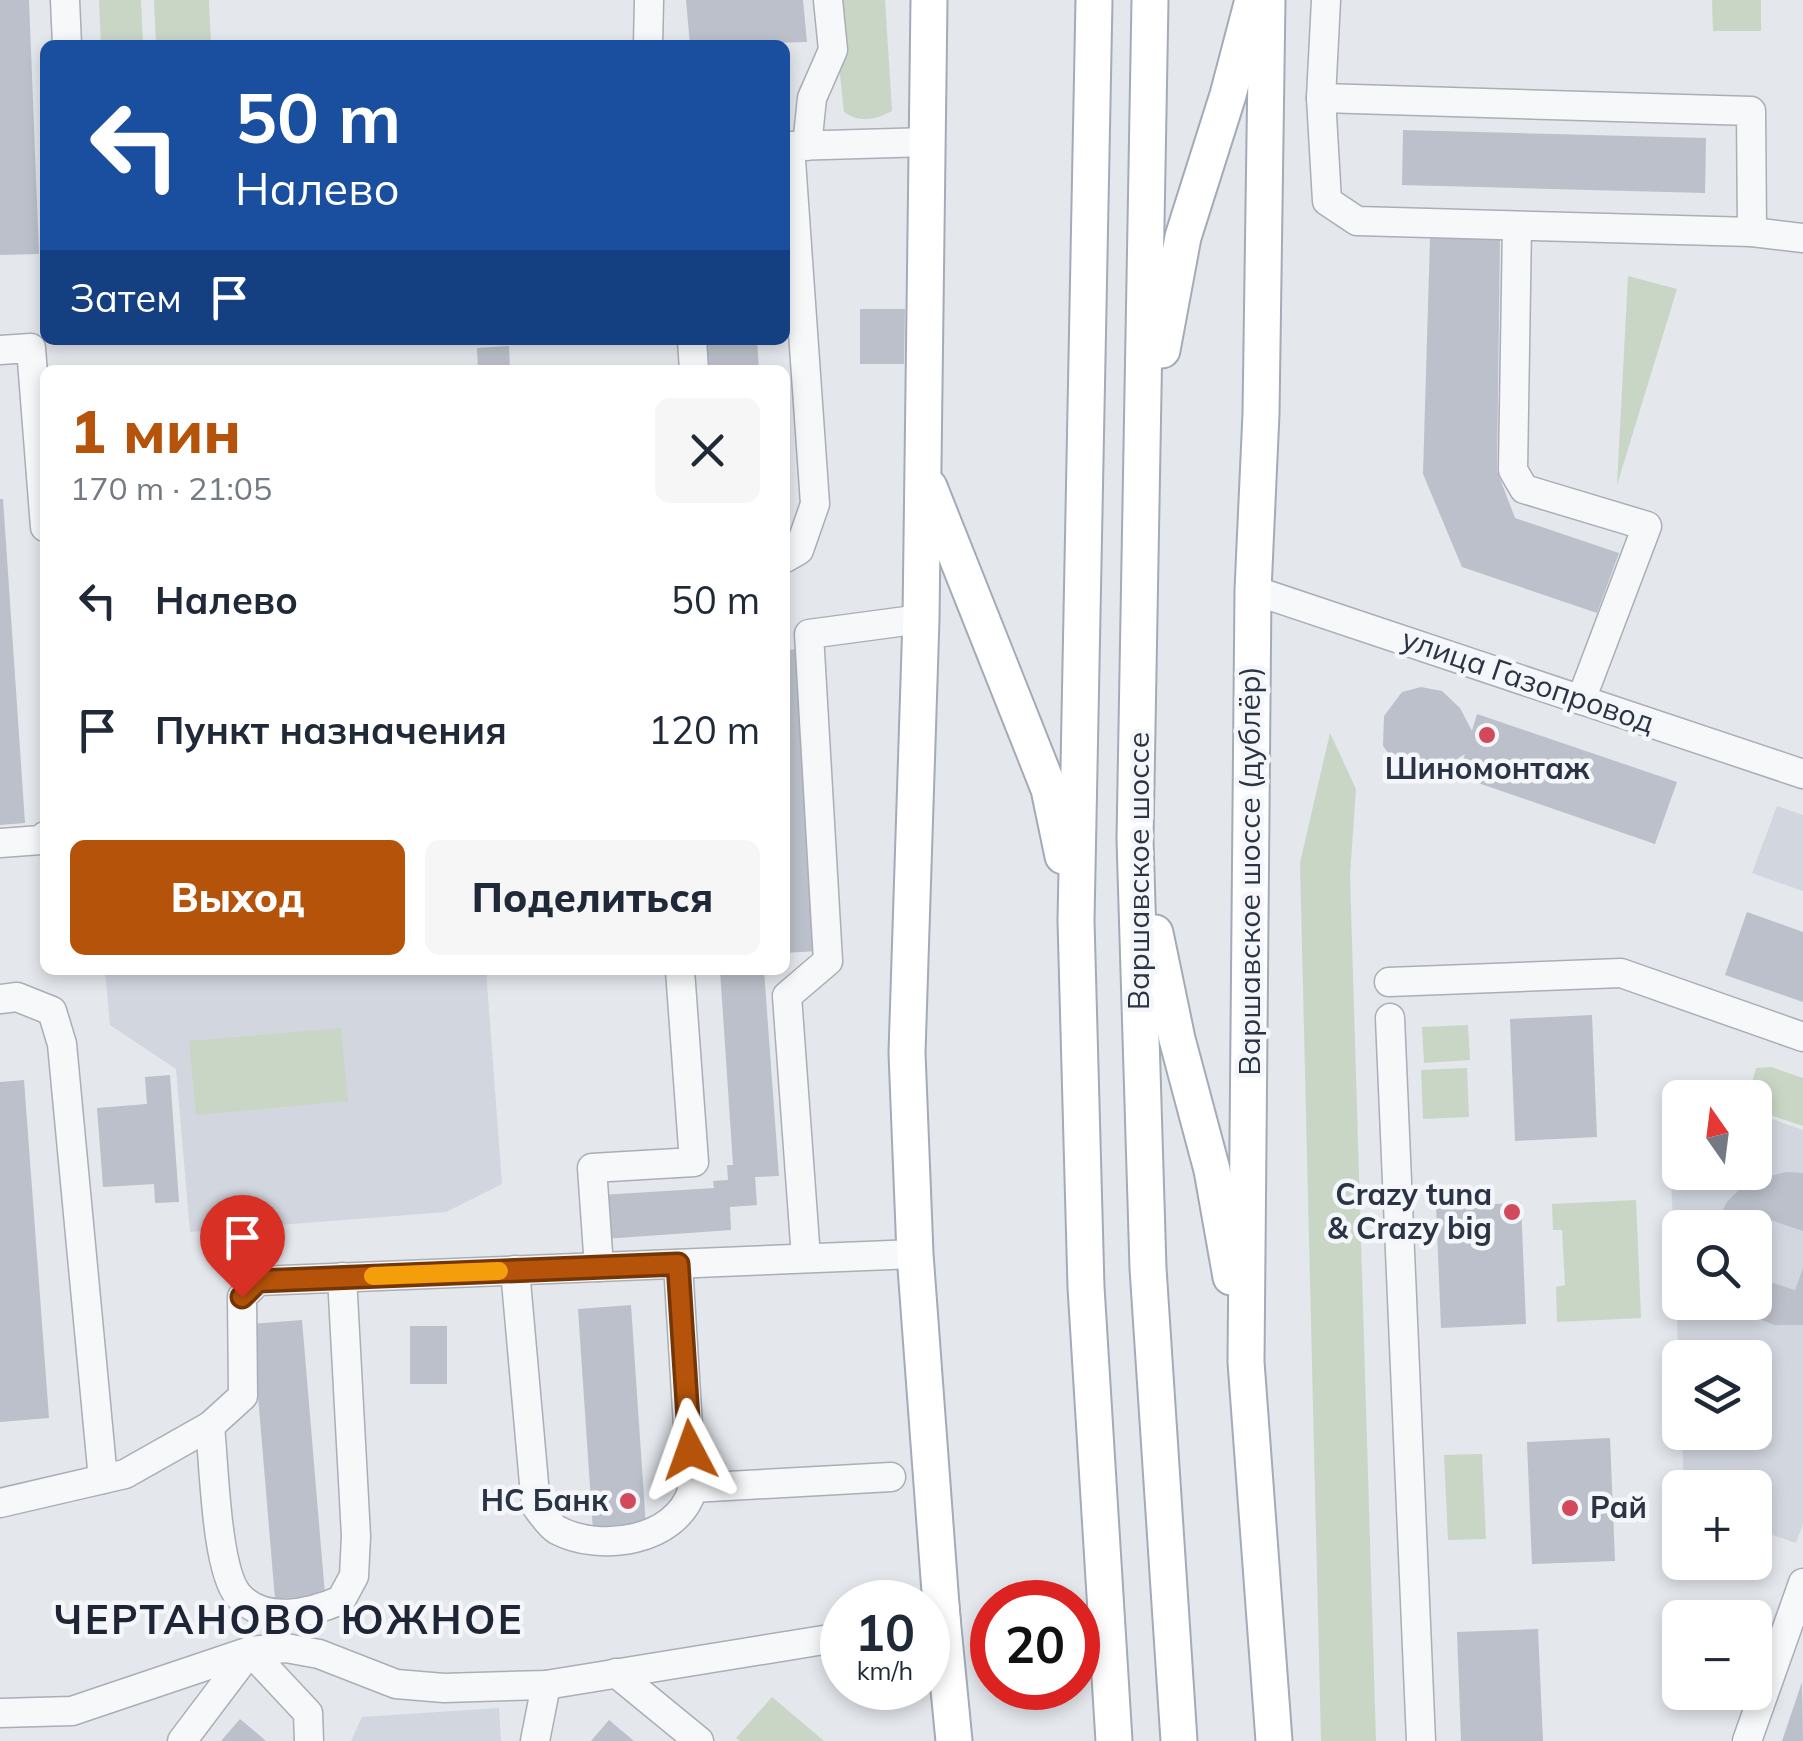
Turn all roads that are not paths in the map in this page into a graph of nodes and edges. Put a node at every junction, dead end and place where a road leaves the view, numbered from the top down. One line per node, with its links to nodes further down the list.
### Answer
1 (65, 0): 10 (street)
2 (649, 0): 11 (street)
3 (828, 0): 14 (street)
4 (929, 0): 13 (main road)
5 (1094, 0): 32 (main road, Варшавское шоссе)
6 (1150, 0): 21 (main road, Варшавское шоссе)
7 (1252, 0): 21 (main road)
8 (1267, 0): 24 (main road, Варшавское шоссе (дублёр))
9 (1326, 0): 12 (street)
10 (66, 40)
11 (648, 40)
12 (1321, 98): 15 (street); 16 (street)
13 (929, 142): 14 (street); 22 (main road)
14 (794, 144): 23 (street)
15 (1517, 226): 16 (street); 27 (street)
16 (1752, 232): 17 (street)
17 (1803, 238)
18 (38, 343): 19 (street); 20 (street)
19 (0, 350)
20 (40, 396)
21 (1144, 440): 29 (main road, Варшавское шоссе)
22 (923, 472): 25 (main road); 32 (main road)
23 (790, 555)
24 (1253, 590): 27 (street, улица Газопровод); 44 (main road, Варшавское шоссе (дублёр))
25 (921, 620): 26 (street); 38 (main road)
26 (797, 635): 39 (street)
27 (1581, 700): 28 (street, улица Газопровод)
28 (1803, 774)
29 (1135, 839): 44 (main road); 64 (main road, Варшавское шоссе)
30 (40, 840): 31 (street)
31 (0, 843)
32 (1076, 922): 63 (main road, Варшавское шоссе)
33 (680, 975): 41 (street)
34 (1389, 982): 37 (street)
35 (0, 999): 47 (street)
36 (1390, 1018): 66 (street)
37 (1803, 1037)
38 (915, 1254): 39 (street); 50 (main road)
39 (806, 1258): 40 (street)
40 (678, 1264): 41 (street); 48 (street)
41 (599, 1267): 42 (street)
42 (514, 1270): 43 (street); 48 (street)
43 (342, 1278): 45 (street); 45 (street)
44 (1246, 1362): 65 (main road, Варшавское шоссе (дублёр))
45 (210, 1426): 47 (street)
46 (890, 1477): 48 (street)
47 (103, 1479): 49 (street)
48 (692, 1488)
49 (0, 1503)
50 (933, 1580)
51 (1803, 1583): 67 (street)
52 (820, 1640): 54 (street)
53 (250, 1651): 55 (street); 57 (street); 58 (street); 59 (street)
54 (616, 1672): 55 (street); 61 (street)
55 (546, 1685): 60 (street)
56 (949, 1710): 62 (main road)
57 (0, 1712)
58 (182, 1741)
59 (309, 1741)
60 (536, 1741)
61 (699, 1741)
62 (954, 1741)
63 (1114, 1741)
64 (1178, 1741)
65 (1274, 1741)
66 (1421, 1741)
67 (1748, 1741)

